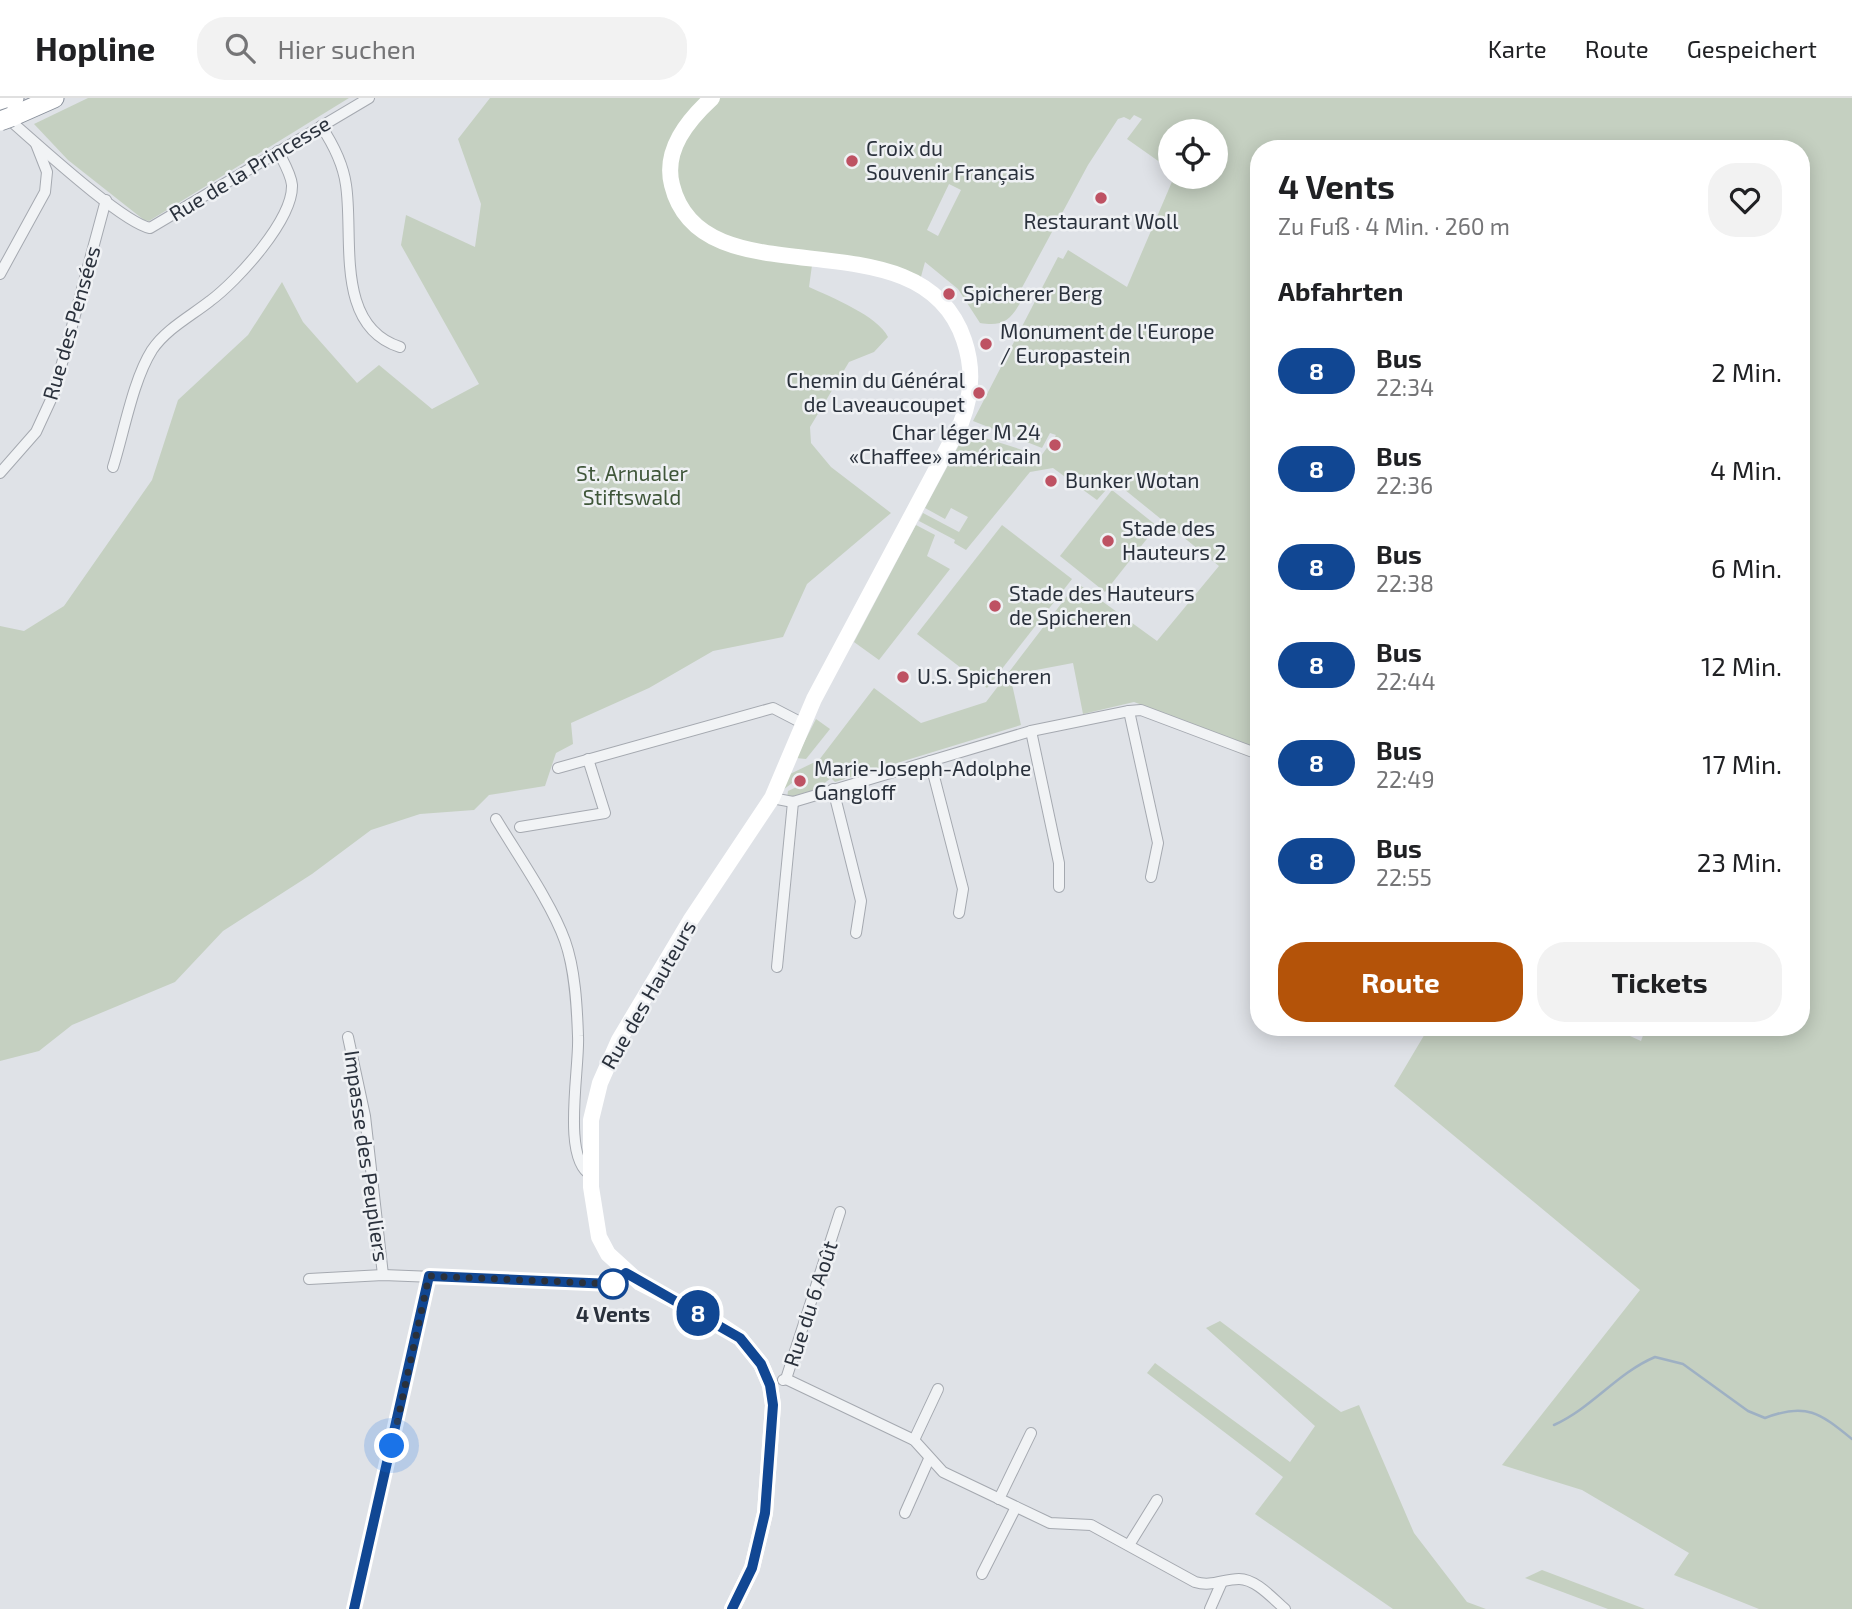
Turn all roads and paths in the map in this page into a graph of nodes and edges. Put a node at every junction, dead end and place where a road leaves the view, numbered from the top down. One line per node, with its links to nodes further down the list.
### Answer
1 (369, 98): 5 (street, Rue de la Princesse)
2 (712, 98): 14 (street, Rue des Hauteurs)
3 (46, 102): 4 (highway)
4 (5, 110): 6 (street, Rue de la Princesse)
5 (321, 126): 7 (street, Rue de la Princesse); 10 (street)
6 (34, 140): 8 (street, Rue de la Princesse); 9 (street)
7 (278, 150): 8 (street, Rue de la Princesse); 11 (street)
8 (106, 200): 12 (street, Rue des Pensées)
9 (0, 274)
10 (400, 347)
11 (113, 467)
12 (0, 473)
13 (1129, 711): 15 (street); 16 (street); 25 (street)
14 (799, 729): 17 (street); 21 (street, Rue des Hauteurs)
15 (1031, 731): 18 (street); 26 (street)
16 (1250, 751)
17 (589, 760): 19 (street); 24 (street)
18 (930, 761): 20 (street); 27 (street)
19 (558, 768)
20 (833, 789): 22 (street); 28 (street)
21 (772, 798): 22 (street); 31 (street, Rue des Hauteurs)
22 (793, 802): 29 (street)
23 (496, 819): 31 (street)
24 (520, 827)
25 (1151, 877)
26 (1059, 887)
27 (959, 913)
28 (856, 933)
29 (777, 967)
30 (348, 1037): 34 (street, Impasse des Peupliers)
31 (591, 1175): 33 (street, Rue des Hauteurs)
32 (840, 1212): 37 (street, Rue du 6 Août)
33 (626, 1273): 35 (street); 38 (street, Rue des Hauteurs)
34 (383, 1275): 35 (street); 36 (street)
35 (429, 1276): 50 (street)
36 (309, 1279)
37 (786, 1378): 38 (street, Rue du 6 Août); 41 (street)
38 (770, 1385): 51 (street, Rue des Hauteurs)
39 (938, 1389): 41 (street)
40 (1031, 1433): 43 (street)
41 (914, 1440): 42 (street)
42 (929, 1459): 43 (street); 46 (street)
43 (999, 1499): 45 (street)
44 (1157, 1500): 47 (street)
45 (1016, 1507): 47 (street); 48 (street)
46 (905, 1513)
47 (1129, 1545): 49 (street)
48 (982, 1574)
49 (1221, 1584): 52 (street); 53 (street)
50 (354, 1609)
51 (732, 1609)
52 (1210, 1609)
53 (1285, 1609)

